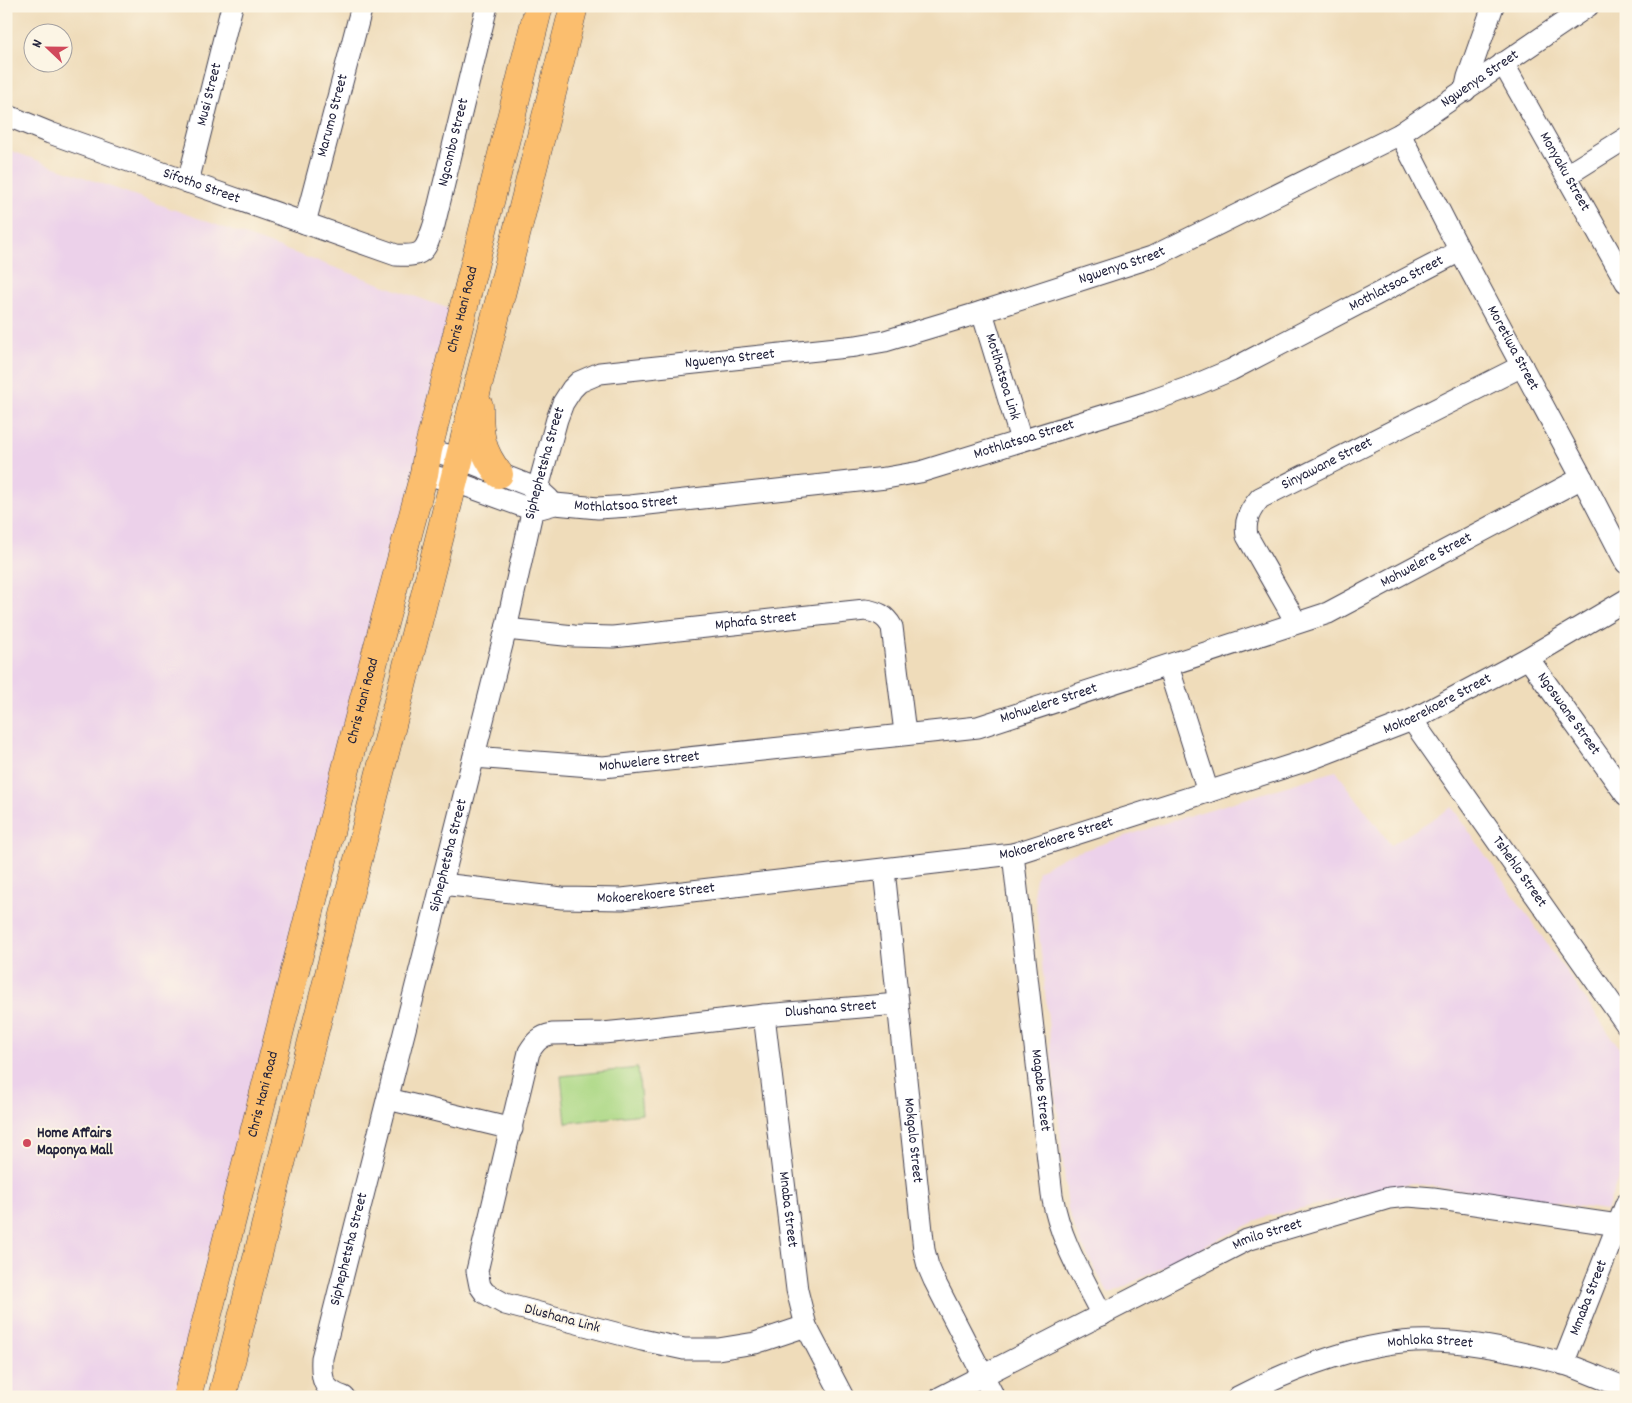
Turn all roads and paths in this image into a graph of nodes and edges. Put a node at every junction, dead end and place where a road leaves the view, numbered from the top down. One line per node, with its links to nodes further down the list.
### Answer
1 (232, 6): 14 (street, Musi Street)
2 (362, 6): 15 (street, Marumo Street)
3 (487, 6): 17 (street, Ngcombo Street)
4 (539, 6): 24 (main road, Chris Hani Road)
5 (574, 6): 22 (main road)
6 (1493, 6): 9 (street)
7 (1588, 6): 8 (street, Ngwenya Street)
8 (1503, 63): 9 (street, Ngwenya Street); 13 (street, Monyaku Street)
9 (1465, 91): 11 (street, Ngwenya Street)
10 (6, 115): 14 (street, Sifotho Street)
11 (1400, 134): 16 (street, Moretlwa Street); 19 (street, Ngwenya Street)
12 (1626, 138): 13 (street)
13 (1567, 175): 18 (street, Monyaku Street)
14 (188, 182): 15 (street, Sifotho Street)
15 (304, 223): 17 (street, Sifotho Street)
16 (1460, 252): 20 (street, Moretlwa Street); 23 (street, Mothlatsoa Street)
17 (396, 255)
18 (1626, 282)
19 (982, 312): 21 (street, Ngwenya Street); 23 (street, Motlhatsoa Link)
20 (1522, 366): 27 (street, Moretlwa Street); 31 (street, Sinyawane Street)
21 (600, 373): 28 (street, Siphephetsha Street)
22 (478, 385): 25 (main road); 26 (main road)
23 (1021, 440): 28 (street, Mothlatsoa Street)
24 (426, 462): 25 (street); 55 (main road, Chris Hani Road)
25 (456, 469): 26 (street); 28 (street); 56 (main road)
26 (499, 474): 28 (street)
27 (1582, 478): 29 (street, Moretlwa Street); 31 (street, Mohwelere Street)
28 (535, 500): 32 (street, Siphephetsha Street)
29 (1626, 563)
30 (1626, 600): 33 (street, Mokoerekoere Street)
31 (1296, 622): 34 (street, Mohwelere Street)
32 (506, 629): 36 (street, Mphafa Street); 37 (street, Siphephetsha Street)
33 (1528, 658): 35 (street, Mokoerekoere Street); 39 (street, Ngoswane Street)
34 (1168, 666): 36 (street, Mohwelere Street); 38 (street)
35 (1412, 720): 38 (street, Mokoerekoere Street); 45 (street, Tshehlo Street)
36 (905, 733): 37 (street, Mohwelere Street)
37 (474, 757): 42 (street, Siphephetsha Street)
38 (1208, 792): 40 (street, Mokoerekoere Street)
39 (1626, 795)
40 (1013, 854): 41 (street, Mokoerekoere Street); 50 (street, Magabe Street)
41 (884, 870): 42 (street, Mokoerekoere Street); 43 (street, Mokgalo Street)
42 (442, 884): 46 (street, Siphephetsha Street)
43 (898, 1004): 44 (street, Dlushana Street); 53 (street, Mokgalo Street)
44 (764, 1015): 47 (street, Dlushana Link); 51 (street, Mnaba Street)
45 (1626, 1024)
46 (388, 1099): 47 (street); 57 (street, Siphephetsha Street)
47 (512, 1129): 51 (street, Dlushana Link)
48 (1626, 1204): 49 (street, Mmaba Street)
49 (1622, 1226): 50 (street, Mmilo Street); 52 (street, Mmaba Street)
50 (1102, 1315): 53 (street, Mmilo Street)
51 (806, 1326): 58 (street, Mnaba Street)
52 (1563, 1364): 54 (street, Mohloka Street); 61 (street, Mohloka Street)
53 (982, 1376): 59 (street, Mmilo Street); 60 (street, Mokgalo Street)
54 (1626, 1388)
55 (187, 1397)
56 (222, 1397)
57 (344, 1397)
58 (842, 1397)
59 (941, 1397)
60 (994, 1397)
61 (1238, 1397)

